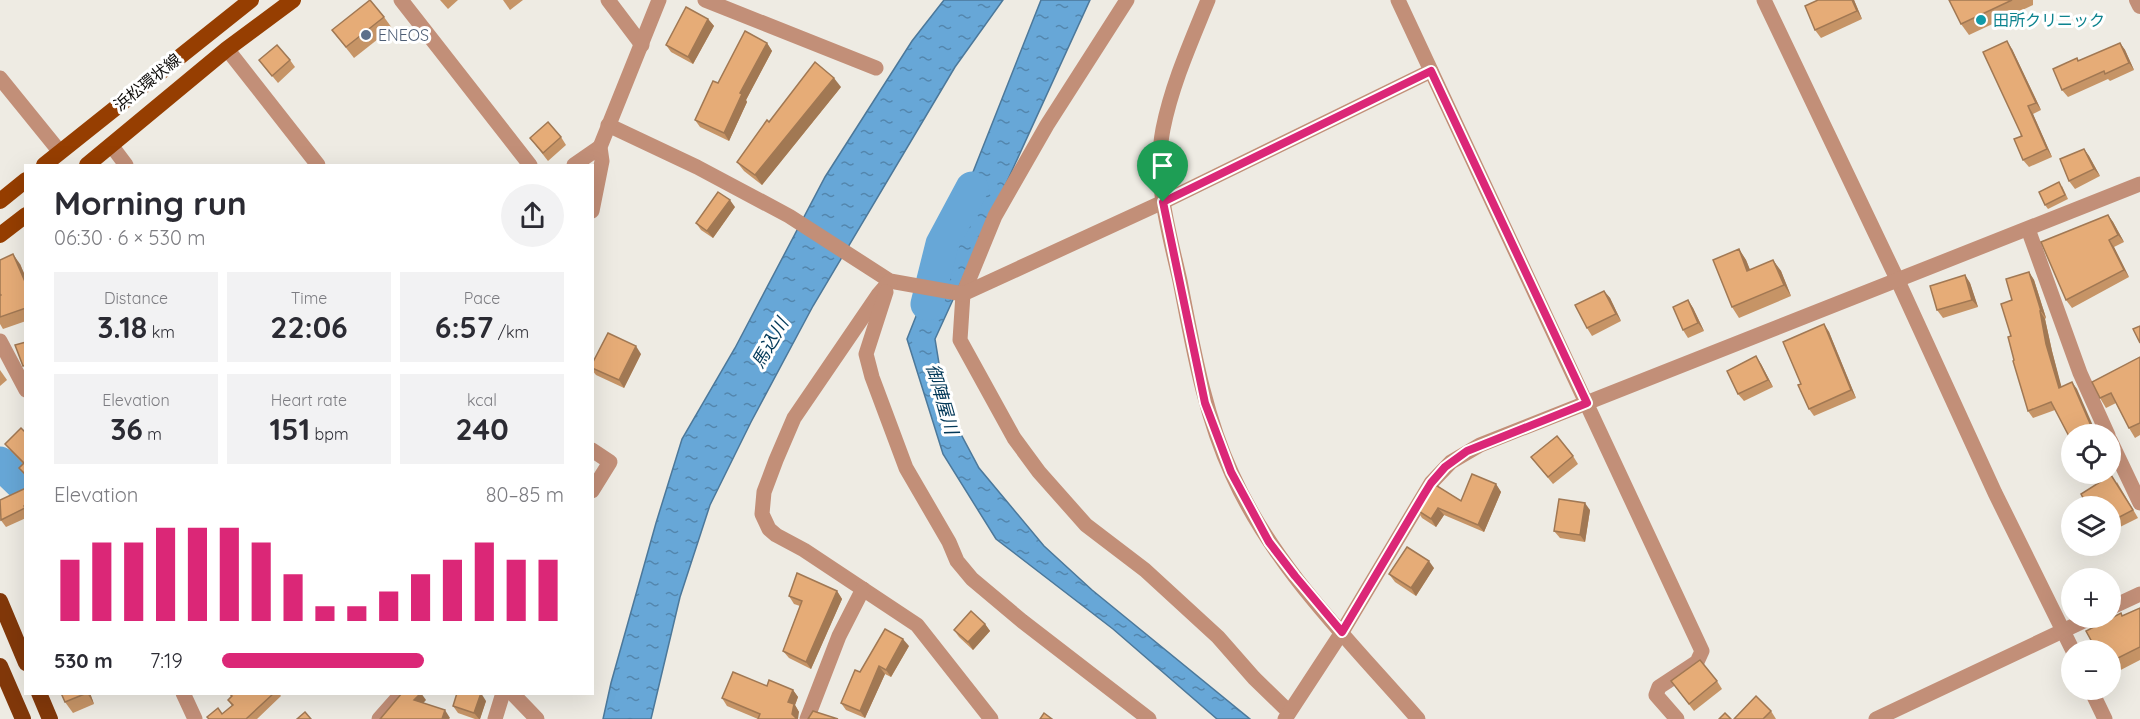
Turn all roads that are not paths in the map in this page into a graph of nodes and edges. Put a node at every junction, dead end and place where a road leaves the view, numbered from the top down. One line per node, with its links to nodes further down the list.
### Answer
1 (251, 0): 21 (main road, 浜松環状線)
2 (293, 0): 14 (main road, 浜松環状線)
3 (401, 0): 26 (street)
4 (608, 0): 13 (street)
5 (659, 0): 13 (street)
6 (705, 0): 15 (street)
7 (1127, 0): 38 (street)
8 (1208, 0): 32 (street)
9 (1398, 0): 16 (street)
10 (1764, 0): 37 (street)
11 (2137, 0): 12 (street)
12 (2140, 6)
13 (642, 45): 18 (street)
14 (227, 49): 19 (main road, 浜松環状線); 25 (street)
15 (876, 68)
16 (1431, 71): 32 (street); 41 (street)
17 (0, 78): 21 (street)
18 (608, 124): 20 (street); 36 (street)
19 (111, 146): 23 (main road, 浜松環状線); 24 (street)
20 (600, 147): 27 (street); 31 (street)
21 (60, 152): 22 (main road, 浜松環状線)
22 (45, 164)
23 (88, 164)
24 (125, 164)
25 (317, 164)
26 (529, 164)
27 (575, 164)
28 (24, 182): 30 (main road)
29 (2140, 184): 34 (street)
30 (0, 201)
31 (594, 201)
32 (1163, 202): 38 (street); 53 (street)
33 (24, 217): 35 (main road)
34 (2028, 229): 37 (street); 42 (street)
35 (0, 235)
36 (884, 276): 38 (street); 47 (street); 72 (street)
37 (1898, 281): 41 (street); 52 (street)
38 (963, 294): 63 (street)
39 (0, 341): 40 (street)
40 (24, 386)
41 (1587, 403): 53 (street); 74 (street)
42 (2103, 424)
43 (594, 451): 45 (street)
44 (2121, 463): 46 (street)
45 (594, 488)
46 (2140, 503)
47 (863, 589): 70 (street); 71 (street)
48 (2140, 594): 50 (street)
49 (0, 601): 55 (highway)
50 (2121, 603)
51 (2069, 628): 52 (street)
52 (2063, 631): 54 (street); 75 (street)
53 (1342, 632): 63 (street); 73 (street)
54 (2068, 640)
55 (24, 659)
56 (2, 677): 64 (highway)
57 (40, 695): 65 (highway)
58 (184, 695): 66 (street)
59 (400, 695): 67 (street)
60 (502, 695): 68 (street)
61 (503, 695): 69 (street)
62 (2096, 700): 76 (street)
63 (1287, 716)
64 (23, 719)
65 (50, 719)
66 (195, 719)
67 (379, 719)
68 (495, 719)
69 (537, 719)
70 (807, 719)
71 (991, 719)
72 (1149, 719)
73 (1418, 719)
74 (1677, 719)
75 (1876, 719)
76 (2105, 719)

